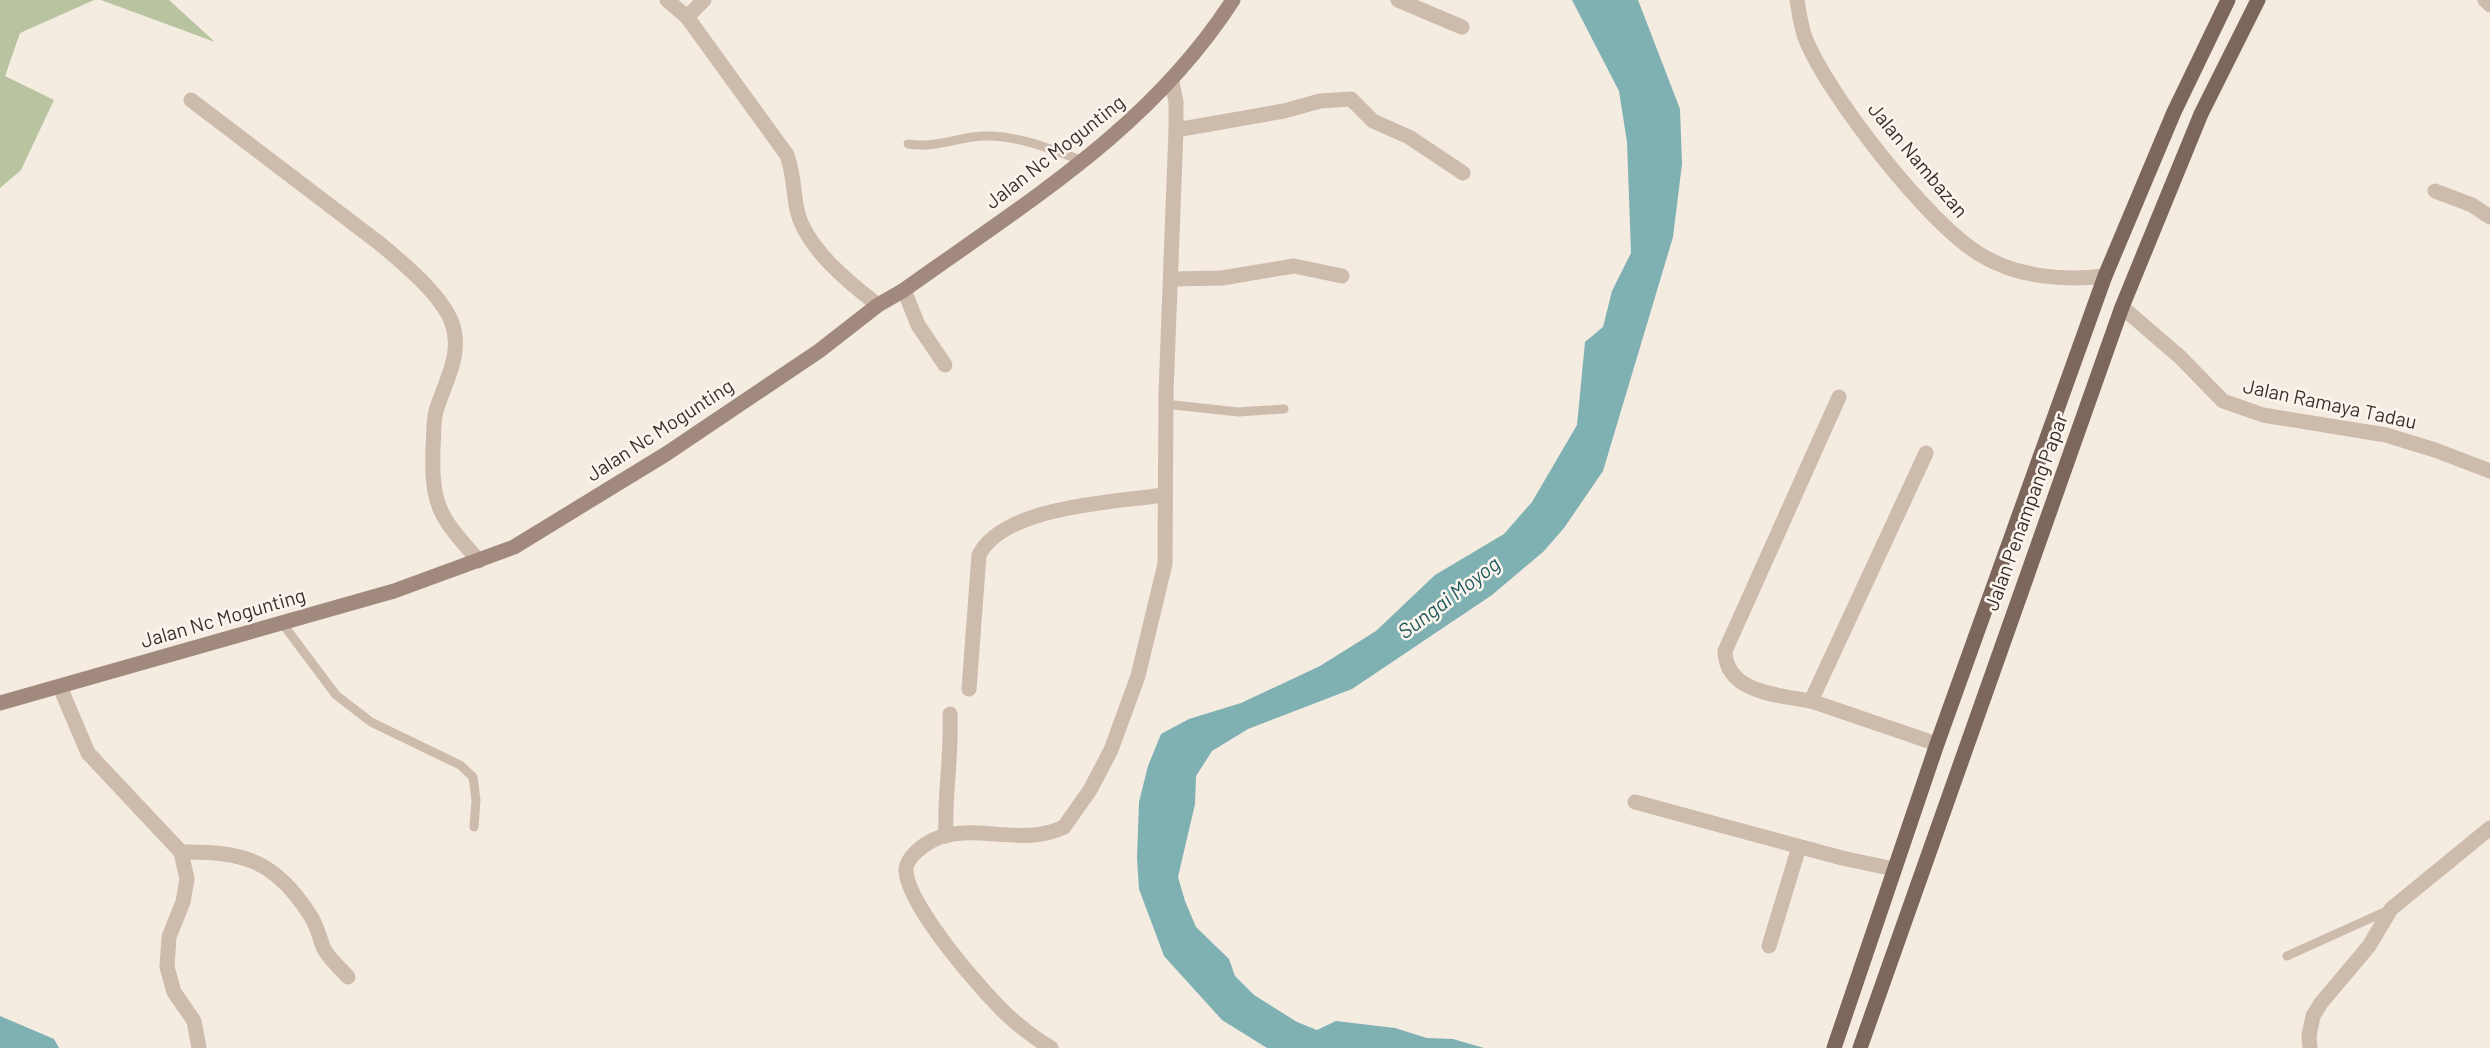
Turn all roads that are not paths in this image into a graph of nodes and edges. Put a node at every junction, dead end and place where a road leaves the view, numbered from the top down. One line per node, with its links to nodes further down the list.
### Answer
1 (667, 0): 10 (street)
2 (704, 0): 10 (street)
3 (1233, 0): 12 (street, Jalan Nc Mogunting)
4 (1398, 0): 11 (street)
5 (1797, 0): 21 (street, Jalan Nambazan)
6 (2228, 0): 21 (main road, Jalan Penampang Papar)
7 (2258, 0): 25 (main road, Jalan Penampang Papar)
8 (2485, 0): 9 (street)
9 (2490, 5)
10 (687, 17): 24 (street)
11 (1461, 27)
12 (1172, 82): 14 (street); 16 (street, Jalan Nc Mogunting)
13 (191, 99): 33 (street)
14 (1176, 130): 17 (street); 22 (street)
15 (908, 144): 16 (lane)
16 (1083, 161): 23 (street, Jalan Nc Mogunting)
17 (1463, 173)
18 (2435, 191): 19 (street)
19 (2490, 217)
20 (1342, 276): 22 (street)
21 (2105, 276): 40 (main road, Jalan Penampang Papar)
22 (1171, 279): 28 (street)
23 (904, 290): 24 (street, Jalan Nc Mogunting); 26 (street)
24 (878, 305): 33 (street, Jalan Nc Mogunting)
25 (2122, 307): 31 (street, Jalan Ramaya Tadau); 55 (main road, Jalan Penampang Papar)
26 (945, 365)
27 (1839, 398): 37 (street)
28 (1166, 404): 29 (lane); 32 (street)
29 (1284, 409)
30 (1926, 453): 37 (street)
31 (2490, 471)
32 (1164, 495): 36 (street); 44 (street)
33 (479, 561): 34 (street, Jalan Nc Mogunting)
34 (282, 623): 35 (street, Jalan Nc Mogunting); 42 (lane)
35 (60, 687): 38 (street, Jalan Nc Mogunting); 46 (street)
36 (969, 689)
37 (1811, 701): 40 (street)
38 (0, 703)
39 (950, 714): 44 (street)
40 (1937, 744): 47 (main road, Jalan Penampang Papar)
41 (1635, 802): 45 (street)
42 (474, 827)
43 (2490, 828): 48 (street)
44 (946, 836): 53 (street)
45 (1799, 847): 47 (street); 49 (street)
46 (181, 852): 51 (street); 52 (street)
47 (1894, 868): 54 (main road, Jalan Penampang Papar)
48 (2391, 909): 50 (lane); 56 (street)
49 (1769, 946)
50 (2287, 956)
51 (348, 977)
52 (199, 1048)
53 (1051, 1048)
54 (1834, 1048)
55 (1860, 1048)
56 (2310, 1048)

